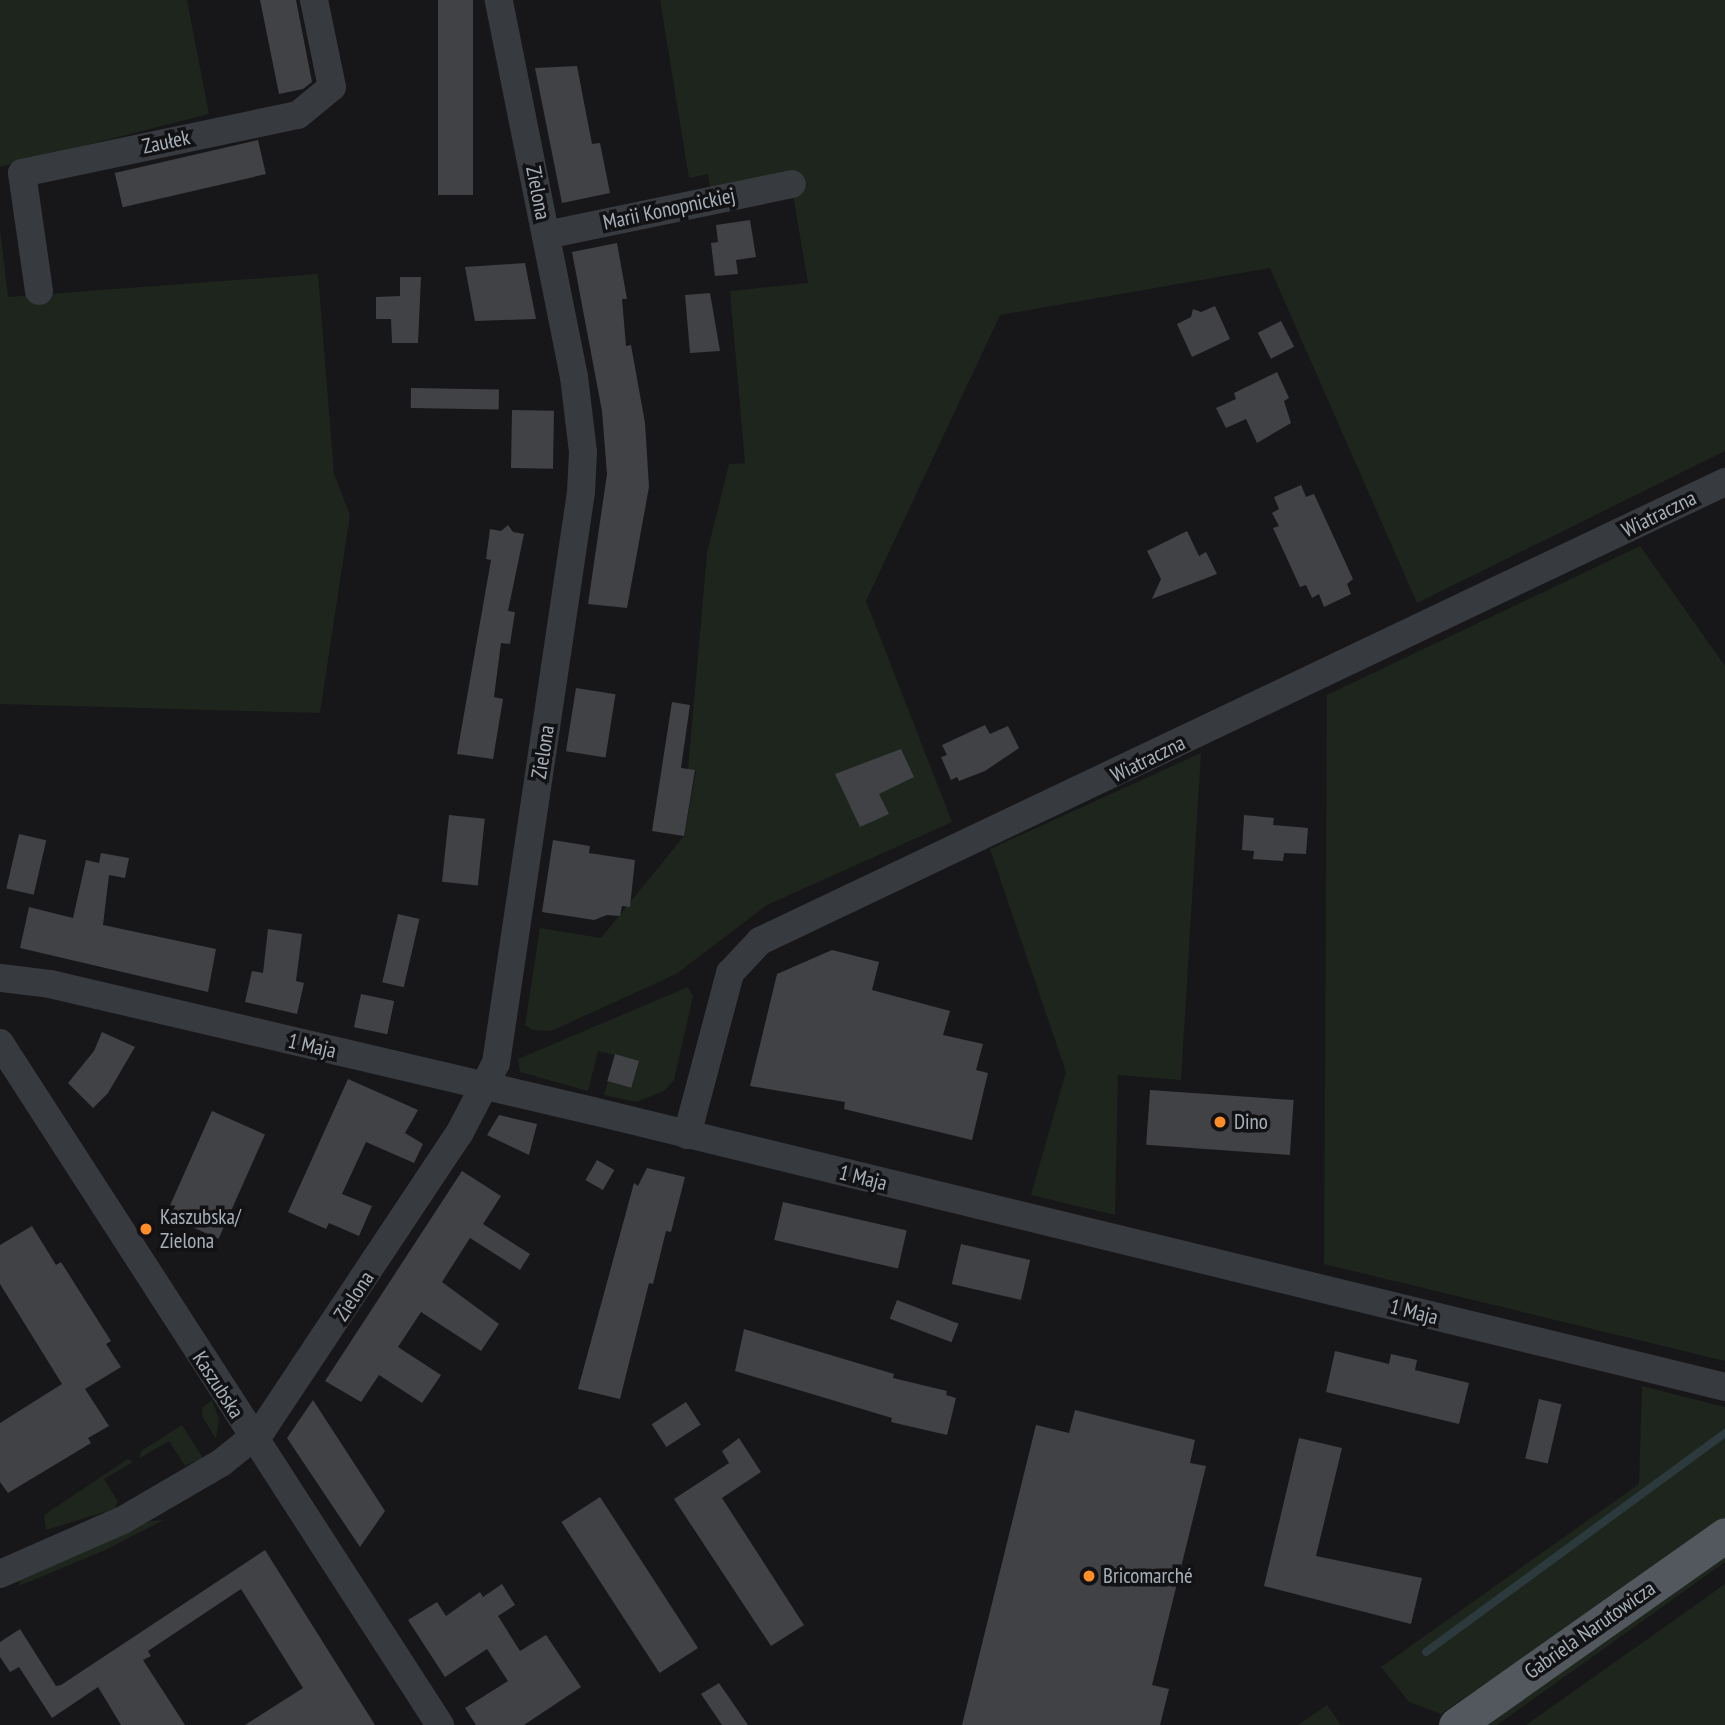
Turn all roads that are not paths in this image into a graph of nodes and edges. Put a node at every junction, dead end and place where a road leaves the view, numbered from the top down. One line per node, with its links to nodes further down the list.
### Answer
1 (314, 0): 5 (street, Zaułek)
2 (499, 0): 4 (street, Zielona)
3 (792, 184): 4 (street, Marii Konopnickiej)
4 (546, 235): 9 (street, Zielona)
5 (39, 290)
6 (1725, 482): 10 (street, Wiatraczna)
7 (0, 978): 9 (street, 1 Maja)
8 (0, 1043): 12 (street, Kaszubska)
9 (486, 1087): 10 (street, 1 Maja); 12 (street, Zielona)
10 (687, 1135): 11 (street, 1 Maja)
11 (1725, 1387)
12 (253, 1439): 14 (street, Zielona); 15 (street, Kaszubska)
13 (1725, 1535): 16 (main road, Gabriela Narutowicza)
14 (0, 1574)
15 (440, 1725)
16 (1456, 1725)

